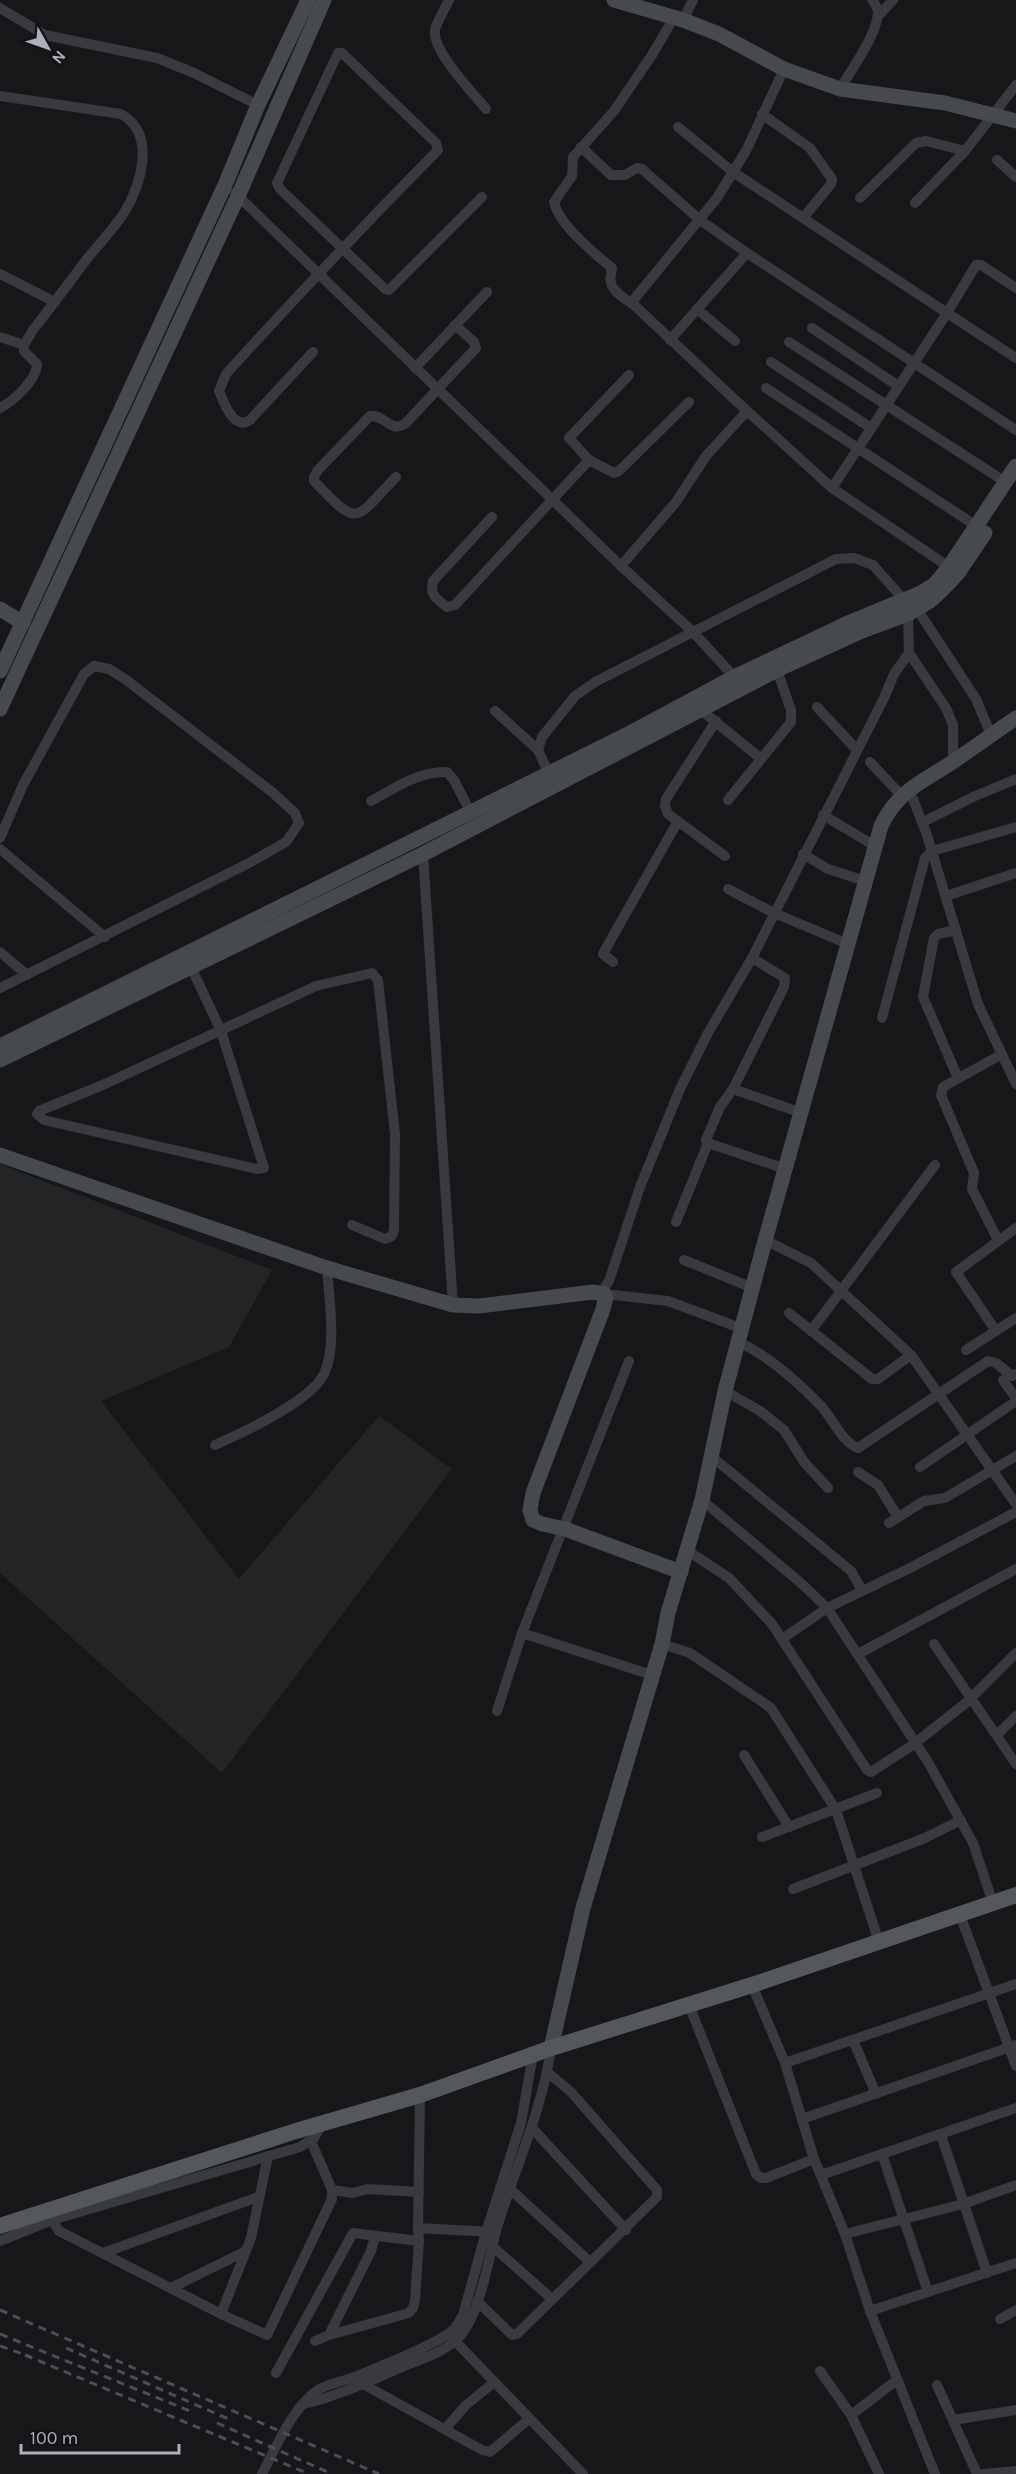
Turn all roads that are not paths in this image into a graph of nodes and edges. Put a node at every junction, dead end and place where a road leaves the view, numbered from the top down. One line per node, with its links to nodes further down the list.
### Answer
1 (308, 0): 15 (street)
2 (324, 0): 27 (street)
3 (449, 0): 16 (street)
4 (693, 0): 10 (street)
5 (873, 0): 9 (street)
6 (893, 0): 9 (street)
7 (619, 1): 10 (street)
8 (0, 8): 15 (street)
9 (878, 16): 13 (street)
10 (678, 20): 11 (street); 21 (street)
11 (784, 69): 13 (street); 17 (street)
12 (1016, 85): 18 (street)
13 (840, 89): 18 (street)
14 (0, 96): 39 (street)
15 (258, 105): 26 (street)
16 (486, 109)
17 (762, 114): 24 (street); 31 (street)
18 (993, 115): 19 (street); 22 (street)
19 (1016, 121)
20 (678, 127): 24 (street)
21 (581, 147): 32 (street); 40 (street)
22 (965, 151): 29 (street); 30 (street)
23 (997, 160): 25 (street)
24 (733, 172): 31 (street); 32 (street)
25 (1016, 177)
26 (225, 185): 27 (street); 78 (street)
27 (238, 196): 36 (street); 85 (street)
28 (482, 197): 33 (street)
29 (860, 198)
30 (915, 203)
31 (803, 218): 42 (street)
32 (700, 220): 34 (street); 40 (street)
33 (342, 248): 33 (street); 36 (street)
34 (747, 253): 41 (street); 53 (street)
35 (0, 274): 39 (street)
36 (317, 274): 50 (street); 54 (street)
37 (1016, 288): 42 (street)
38 (487, 292): 43 (street)
39 (55, 302): 49 (street)
40 (633, 304): 46 (street)
41 (698, 309): 46 (street); 47 (street)
42 (947, 313): 51 (street); 53 (street)
43 (455, 325): 54 (street); 58 (street)
44 (812, 328): 56 (street)
45 (0, 337): 49 (street)
46 (670, 340): 62 (street)
47 (735, 341)
48 (789, 342): 60 (street)
49 (24, 345): 61 (street)
50 (313, 352)
51 (1016, 358)
52 (771, 362): 63 (street)
53 (913, 364): 56 (street); 64 (street)
54 (415, 368): 58 (street)
55 (629, 375): 66 (street)
56 (898, 386): 60 (street)
57 (766, 388): 65 (street)
58 (437, 390): 68 (street); 71 (street)
59 (689, 402): 66 (street)
60 (885, 406): 63 (street); 69 (street)
61 (0, 408)
62 (747, 411): 70 (street); 74 (street)
63 (871, 428): 65 (street)
64 (1016, 430)
65 (857, 449): 70 (street); 73 (street)
66 (589, 460): 71 (street)
67 (1016, 466): 69 (street)
68 (396, 477)
69 (1011, 484): 73 (street); 76 (street)
70 (832, 488): 75 (street)
71 (551, 500): 72 (street); 74 (street)
72 (492, 517)
73 (978, 527): 75 (street)
74 (621, 566): 79 (street)
75 (949, 567): 76 (street)
76 (910, 608): 79 (street); 80 (street); 81 (street); 83 (street); 90 (street)
77 (0, 609): 78 (street)
78 (23, 623): 82 (street)
79 (693, 632): 83 (street); 91 (street)
80 (909, 653): 92 (street); 95 (street)
81 (777, 670): 83 (street); 93 (street)
82 (0, 671)
83 (739, 682): 86 (street); 96 (street)
84 (817, 707): 92 (street)
85 (0, 709)
86 (701, 710): 89 (street); 110 (street)
87 (495, 711): 91 (street)
88 (1016, 718): 90 (street)
89 (716, 721): 93 (street); 103 (street)
90 (991, 735): 95 (street)
91 (538, 750): 96 (street)
92 (857, 750): 102 (street)
93 (760, 758): 99 (street)
94 (870, 762): 98 (street)
95 (953, 762): 98 (street)
96 (549, 774): 101 (street)
97 (1016, 779): 104 (street)
98 (905, 792): 104 (street); 107 (street)
99 (728, 800)
100 (371, 801): 101 (street)
101 (471, 813): 129 (street)
102 (823, 815): 107 (street); 111 (street)
103 (678, 822): 112 (street); 123 (street)
104 (923, 822): 109 (street)
105 (1016, 827): 109 (street)
106 (0, 838): 119 (street)
107 (875, 846): 114 (street)
108 (0, 849): 119 (street)
109 (932, 851): 116 (street); 127 (street)
110 (423, 854): 124 (street); 150 (street)
111 (803, 854): 114 (street); 117 (street)
112 (725, 856)
113 (1016, 873): 116 (street)
114 (865, 881): 120 (street)
115 (728, 889): 117 (street)
116 (946, 896): 118 (street)
117 (774, 913): 120 (street); 122 (street)
118 (956, 930): 130 (street); 132 (street)
119 (105, 937): 125 (street)
120 (848, 944): 135 (street)
121 (0, 952): 125 (street)
122 (752, 958): 134 (street); 149 (street)
123 (614, 962)
124 (190, 965): 128 (street); 131 (street)
125 (27, 975): 126 (street)
126 (0, 988)
127 (882, 1018)
128 (221, 1031): 128 (street); 141 (street)
129 (0, 1046)
130 (1002, 1054): 132 (street); 133 (street)
131 (0, 1060)
132 (958, 1078): 144 (street)
133 (1016, 1084)
134 (733, 1089): 135 (street); 136 (street)
135 (802, 1113): 139 (street)
136 (708, 1143): 139 (street); 140 (street)
137 (0, 1155): 146 (street)
138 (935, 1166): 148 (street)
139 (786, 1169): 143 (street)
140 (676, 1222)
141 (352, 1225)
142 (1016, 1228): 144 (street)
143 (765, 1240): 147 (street); 148 (street)
144 (998, 1240): 154 (street)
145 (684, 1260): 147 (street)
146 (327, 1268): 150 (street); 165 (street)
147 (753, 1288): 155 (street)
148 (842, 1291): 153 (street); 157 (street)
149 (603, 1294): 150 (street); 155 (street); 175 (street)
150 (453, 1305)
151 (789, 1312): 153 (street)
152 (1016, 1318): 154 (street)
153 (812, 1331): 157 (street)
154 (996, 1331): 156 (street)
155 (741, 1336): 161 (street); 162 (street)
156 (966, 1350)
157 (910, 1355): 162 (street)
158 (629, 1361): 175 (street)
159 (1016, 1374): 162 (street)
160 (1003, 1380): 163 (street)
161 (725, 1391): 166 (street); 171 (street)
162 (938, 1395): 164 (street)
163 (1016, 1400): 164 (street)
164 (966, 1434): 168 (street); 169 (street)
165 (215, 1445)
166 (711, 1456): 172 (street); 179 (street)
167 (1016, 1456): 169 (street)
168 (920, 1467)
169 (991, 1469): 170 (street); 173 (street)
170 (858, 1472)
171 (828, 1488)
172 (702, 1500): 176 (street); 180 (street)
173 (1016, 1504)
174 (1016, 1512): 179 (street)
175 (565, 1529): 178 (street); 181 (street)
176 (688, 1551): 178 (street); 182 (street)
177 (1016, 1569): 186 (street)
178 (681, 1572): 183 (street)
179 (862, 1590): 180 (street)
180 (827, 1608): 182 (street); 186 (street)
181 (522, 1634): 187 (street); 189 (street)
182 (782, 1639): 192 (street)
183 (662, 1644): 187 (street); 196 (street)
184 (934, 1644): 188 (street)
185 (1016, 1653): 188 (street)
186 (858, 1654): 192 (street)
187 (652, 1675): 212 (street)
188 (972, 1697): 191 (street); 192 (street)
189 (497, 1711)
190 (1016, 1716): 191 (street)
191 (997, 1735): 194 (street)
192 (914, 1744): 197 (street)
193 (744, 1755): 198 (street)
194 (1016, 1764)
195 (877, 1794): 196 (street)
196 (836, 1810): 198 (street); 200 (street)
197 (961, 1820): 200 (street); 203 (street)
198 (789, 1827): 199 (street)
199 (762, 1837)
200 (855, 1865): 201 (street); 205 (street)
201 (793, 1889)
202 (1016, 1895): 203 (main road)
203 (993, 1903): 204 (main road)
204 (960, 1915): 205 (main road); 208 (street)
205 (879, 1942): 206 (main road)
206 (752, 1984): 209 (main road); 214 (street)
207 (1016, 1984): 208 (street)
208 (990, 1993): 210 (street); 211 (street)
209 (689, 2005): 212 (main road); 227 (street)
210 (853, 2040): 214 (street); 217 (street)
211 (1013, 2046): 215 (street); 217 (street)
212 (551, 2048): 213 (main road); 216 (street)
213 (533, 2054): 218 (main road); 240 (street)
214 (785, 2063): 220 (street)
215 (1016, 2066)
216 (548, 2072): 222 (street); 239 (street)
217 (876, 2094): 220 (street)
218 (420, 2095): 221 (main road); 232 (street)
219 (1016, 2108): 223 (street)
220 (802, 2119): 227 (street)
221 (323, 2123): 224 (street); 237 (main road)
222 (532, 2128): 230 (street); 239 (street)
223 (941, 2134): 225 (street); 234 (street)
224 (311, 2140): 226 (street); 231 (street)
225 (882, 2154): 228 (street); 235 (street)
226 (268, 2156): 233 (street); 236 (street)
227 (814, 2158): 228 (street)
228 (820, 2175): 241 (street)
229 (1016, 2184): 234 (street)
230 (510, 2188): 240 (street); 248 (street)
231 (332, 2190): 232 (street); 257 (street)
232 (419, 2192): 238 (street)
233 (258, 2197): 246 (street); 247 (street)
234 (963, 2204): 235 (street); 250 (street)
235 (905, 2218): 241 (street); 252 (street)
236 (52, 2220): 243 (street); 247 (street)
237 (0, 2226)
238 (418, 2228): 240 (street); 244 (street)
239 (626, 2230): 248 (street)
240 (491, 2232): 245 (street); 268 (street)
241 (845, 2234): 256 (street)
242 (375, 2236): 244 (street); 259 (street); 263 (street)
243 (0, 2241)
244 (419, 2241): 259 (street)
245 (492, 2246): 253 (street); 254 (street)
246 (246, 2251): 251 (street); 257 (street)
247 (103, 2253): 251 (street)
248 (590, 2262): 253 (street)
249 (1016, 2263): 250 (street)
250 (987, 2273): 252 (street)
251 (171, 2288): 257 (street)
252 (928, 2292): 256 (street)
253 (552, 2299): 254 (street)
254 (477, 2301): 261 (street)
255 (1016, 2310): 258 (street)
256 (870, 2311): 264 (street)
257 (220, 2313)
258 (1000, 2319)
259 (328, 2335): 260 (street)
260 (315, 2341)
261 (455, 2341): 265 (street); 266 (street)
262 (820, 2371): 270 (street)
263 (276, 2373)
264 (897, 2380): 270 (street); 278 (street)
265 (493, 2383): 271 (street); 273 (street)
266 (363, 2384): 268 (street); 273 (street)
267 (937, 2385): 272 (street)
268 (303, 2404): 275 (street)
269 (1016, 2410): 272 (street)
270 (851, 2415): 277 (street)
271 (528, 2419): 273 (street); 276 (street)
272 (953, 2420): 279 (street)
273 (445, 2429)
274 (1016, 2471): 280 (street)
275 (262, 2474)
276 (583, 2474)
277 (879, 2474)
278 (935, 2474)
279 (977, 2474)
280 (983, 2474)

